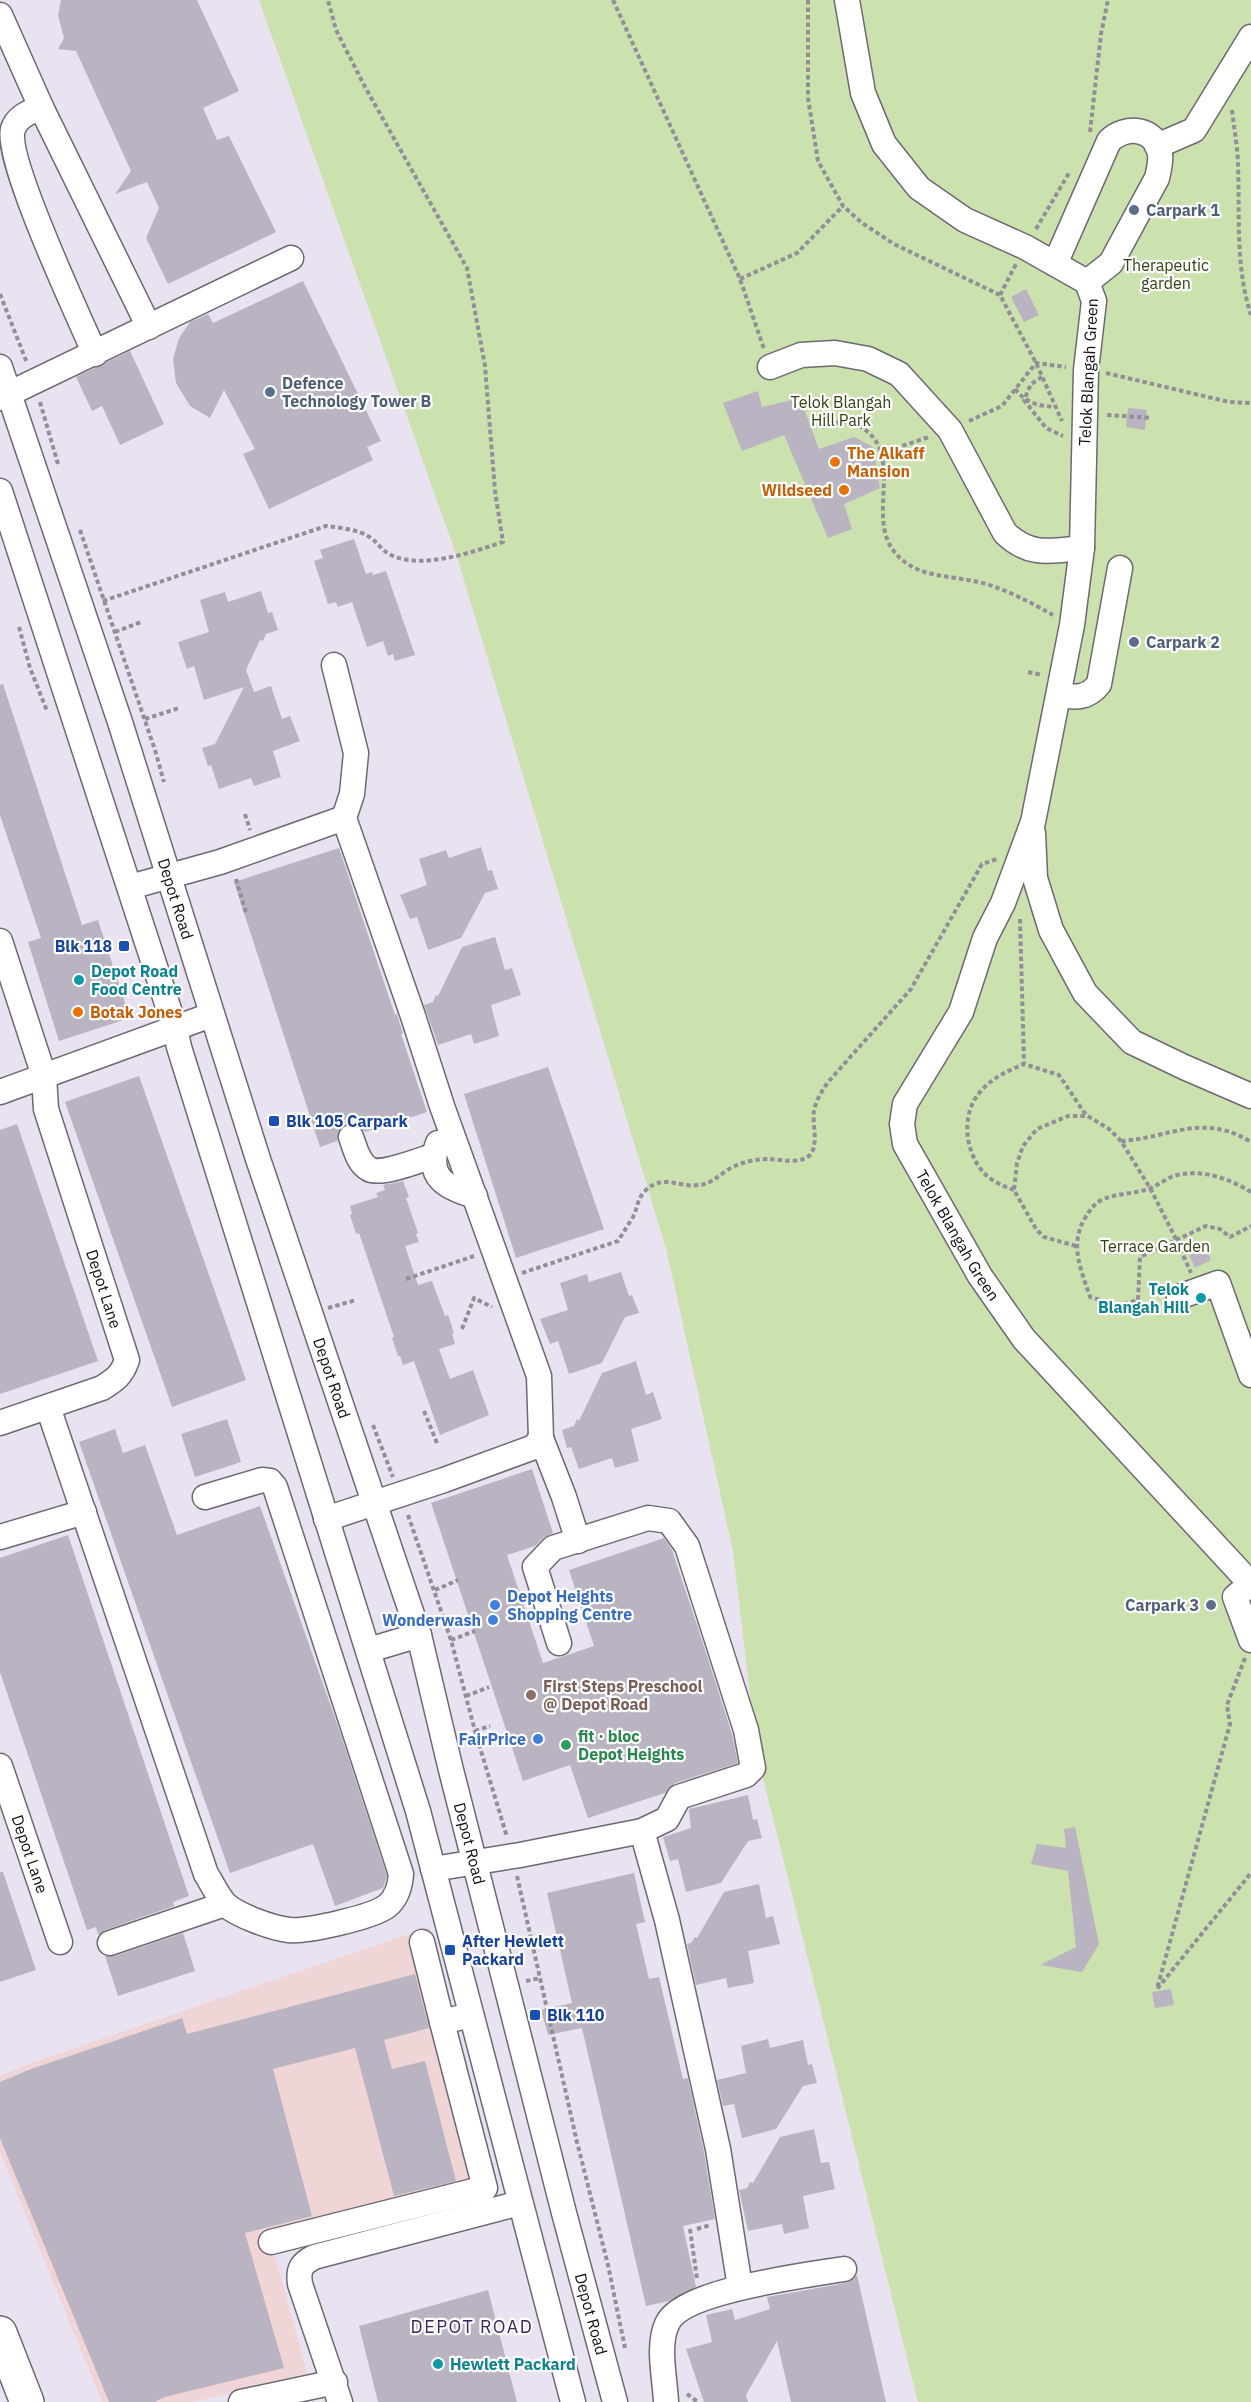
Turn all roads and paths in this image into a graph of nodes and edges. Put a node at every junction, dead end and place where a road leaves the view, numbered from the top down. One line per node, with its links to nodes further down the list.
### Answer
1 (328, 0): 43 (path)
2 (613, 0): 19 (path)
3 (808, 0): 13 (path)
4 (847, 0): 14 (street, Telok Blangah Green)
5 (1108, 0): 10 (path)
6 (0, 15): 9 (street)
7 (1251, 37): 8 (street)
8 (1228, 74): 11 (street); 22 (path)
9 (41, 107): 23 (street); 24 (street)
10 (1089, 138)
11 (1157, 146): 17 (street); 20 (street)
12 (1073, 167): 14 (path)
13 (843, 206): 19 (path); 21 (path)
14 (1025, 247): 17 (street, Telok Blangah Green); 21 (path)
15 (291, 258): 23 (street)
16 (1129, 260): 18 (path)
17 (1055, 264): 20 (street, Telok Blangah Green)
18 (1146, 271)
19 (740, 279): 27 (path)
20 (1087, 282): 28 (street, Telok Blangah Green)
21 (1000, 295): 25 (path)
22 (1251, 315)
23 (149, 327): 24 (street)
24 (95, 354): 31 (street)
25 (1036, 363): 28 (path); 29 (path); 30 (path)
26 (0, 367): 31 (street, Depot Road)
27 (770, 367): 41 (street)
28 (1086, 370): 33 (path); 41 (street, Telok Blangah Green)
29 (1042, 376): 32 (path); 35 (path)
30 (1015, 389): 32 (path); 34 (path)
31 (5, 396): 39 (street, Depot Road)
32 (1024, 400): 35 (path); 35 (path)
33 (1251, 403)
34 (1002, 406)
35 (1057, 406)
36 (1104, 415): 37 (path)
37 (1151, 418)
38 (822, 427): 45 (path)
39 (40, 484): 40 (street); 43 (street, Depot Road)
40 (1, 496): 59 (street)
41 (1082, 548): 45 (street, Telok Blangah Green)
42 (1120, 567): 47 (street)
43 (81, 608): 57 (street, Depot Road)
44 (141, 622): 46 (path)
45 (1072, 626): 47 (street); 49 (street, Telok Blangah Green)
46 (115, 632)
47 (1108, 633): 49 (street)
48 (334, 665): 53 (street)
49 (1060, 695): 54 (street, Telok Blangah Green)
50 (178, 708): 51 (path)
51 (145, 719)
52 (245, 814): 55 (path)
53 (344, 818): 57 (street); 70 (street)
54 (1033, 822): 68 (street, Telok Blangah Green); 104 (street, Telok Blangah Green)
55 (249, 828)
56 (982, 864): 84 (path)
57 (168, 876): 59 (street); 63 (street, Depot Road)
58 (236, 879): 60 (path)
59 (130, 887): 64 (street)
60 (246, 913)
61 (1020, 917): 65 (path)
62 (0, 941): 66 (street, Depot Lane)
63 (211, 1015): 64 (street); 98 (street, Depot Road)
64 (176, 1028): 66 (street); 100 (street)
65 (1024, 1064): 69 (path); 76 (path)
66 (44, 1076): 67 (street); 91 (street, Depot Lane)
67 (0, 1092)
68 (1251, 1096)
69 (1086, 1116): 72 (path); 76 (path)
70 (448, 1122): 74 (street); 78 (street)
71 (351, 1137): 74 (street)
72 (1121, 1141): 73 (path); 75 (path)
73 (1251, 1142)
74 (433, 1156): 78 (street)
75 (1150, 1188): 77 (path); 80 (path); 81 (path)
76 (1014, 1190): 81 (path)
77 (1251, 1192)
78 (475, 1196): 84 (street)
79 (1251, 1226): 80 (path)
80 (1176, 1239): 81 (path); 85 (path)
81 (1076, 1246)
82 (474, 1256): 83 (path)
83 (406, 1279)
84 (506, 1279): 94 (street)
85 (1189, 1294): 90 (street)
86 (474, 1298): 89 (path)
87 (356, 1300): 88 (path)
88 (333, 1306)
89 (462, 1329)
90 (1251, 1375)
91 (48, 1407): 93 (street, Depot Lane); 99 (street)
92 (424, 1411): 95 (path)
93 (0, 1423)
94 (541, 1438): 96 (street); 102 (street)
95 (437, 1443)
96 (400, 1494): 98 (street); 105 (path)
97 (205, 1497): 122 (street)
98 (374, 1502): 100 (street); 107 (street, Depot Road)
99 (84, 1512): 101 (street); 122 (street)
100 (326, 1519): 111 (street)
101 (0, 1537)
102 (578, 1541): 109 (street); 117 (street)
103 (459, 1580): 105 (path)
104 (1251, 1584): 110 (street)
105 (435, 1590): 108 (path)
106 (476, 1631): 108 (path)
107 (419, 1635): 111 (street); 119 (street, Depot Road)
108 (451, 1640): 113 (path)
109 (559, 1643)
110 (1249, 1646): 121 (path)
111 (369, 1650): 120 (street)
112 (489, 1687): 113 (path)
113 (466, 1696): 115 (path)
114 (490, 1726): 115 (path)
115 (475, 1731): 118 (path)
116 (0, 1766): 123 (street, Depot Lane)
117 (642, 1831): 118 (street); 135 (street)
118 (513, 1856): 119 (street); 137 (path)
119 (476, 1863): 120 (street); 142 (street, Depot Road)
120 (433, 1869): 126 (street)
121 (1251, 1873)
122 (225, 1904): 125 (street)
123 (60, 1942)
124 (422, 1942): 127 (street)
125 (110, 1943)
126 (471, 2015): 127 (street); 128 (street)
127 (442, 2022): 132 (street)
128 (520, 2203): 138 (street); 141 (street)
129 (709, 2225): 131 (path)
130 (690, 2229): 134 (path)
131 (697, 2229)
132 (271, 2242)
133 (844, 2269): 135 (street)
134 (698, 2283)
135 (740, 2287): 143 (street)
136 (0, 2333): 139 (highway)
137 (627, 2358)
138 (338, 2392): 140 (street)
139 (27, 2402)
140 (241, 2402)
141 (573, 2402)
142 (615, 2402)
143 (666, 2402)

